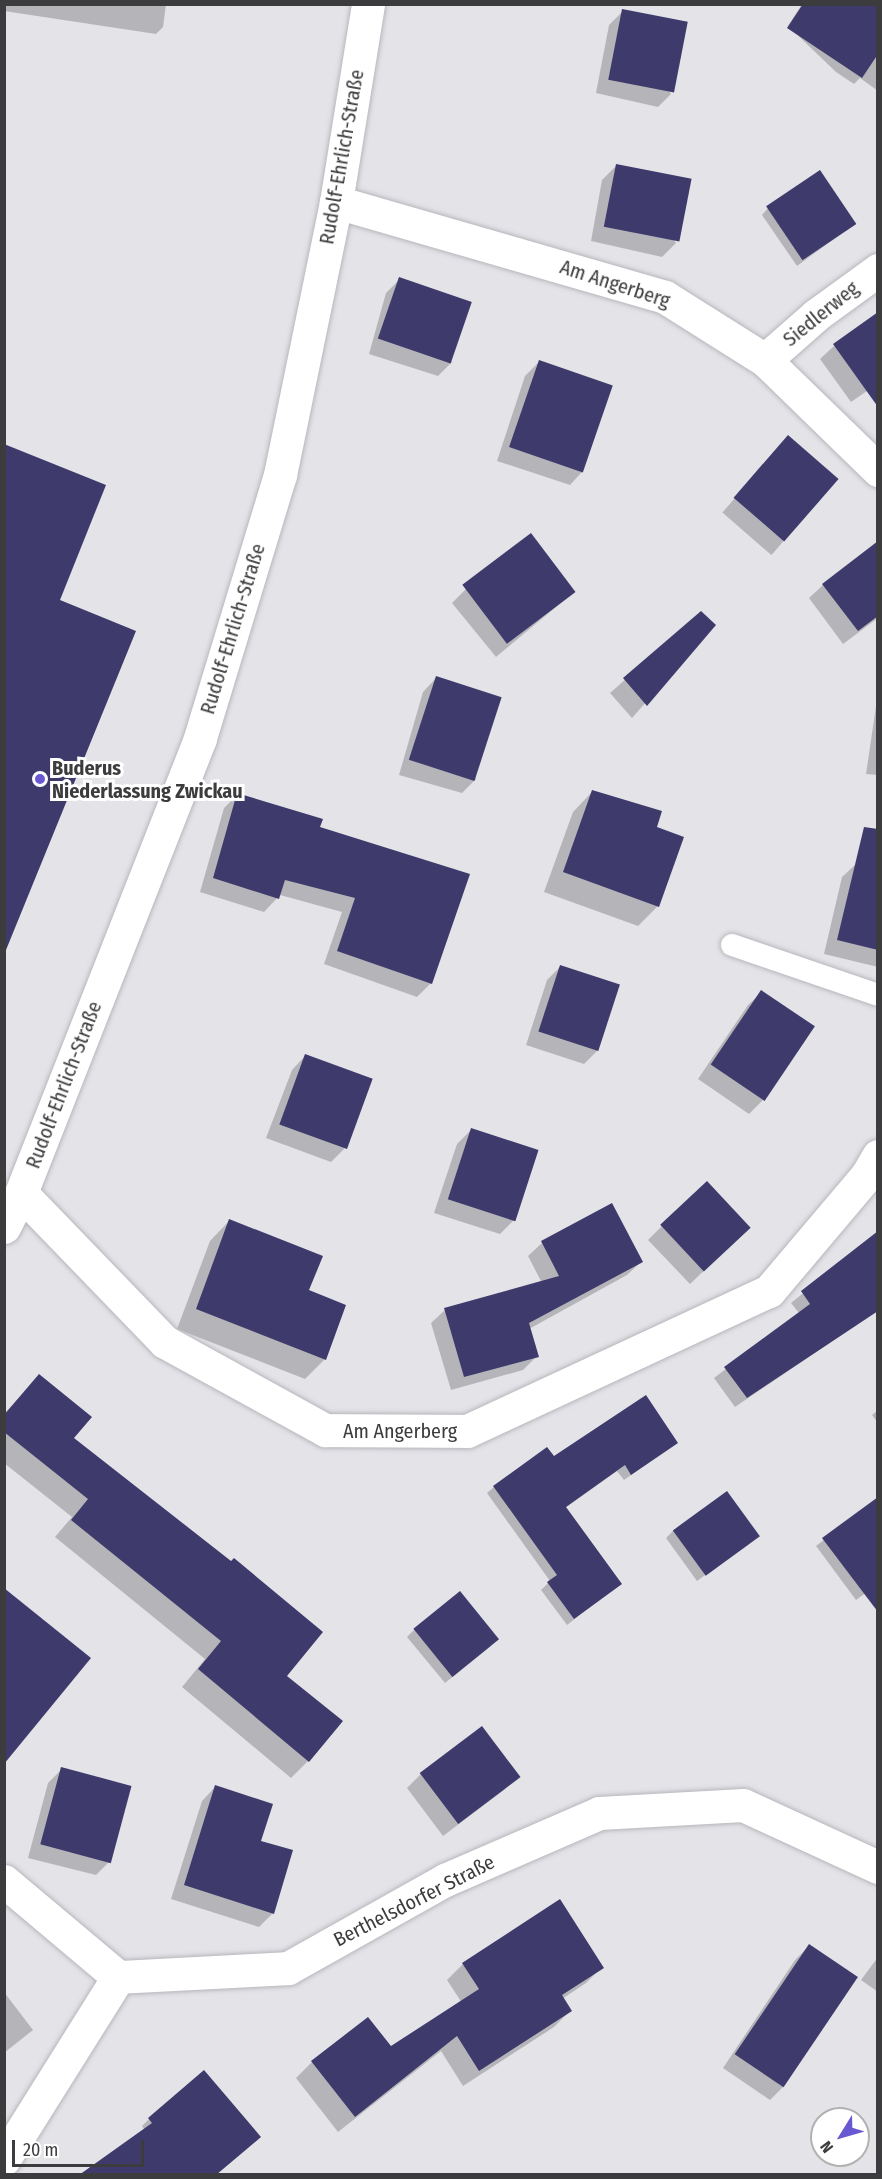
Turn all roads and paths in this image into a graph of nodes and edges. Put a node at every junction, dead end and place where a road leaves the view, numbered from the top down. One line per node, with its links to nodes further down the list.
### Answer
1 (368, 4): 2 (street, Rudolf-Ehrlich-Straße)
2 (336, 202): 4 (street, Am Angerberg); 9 (street, Rudolf-Ehrlich-Straße)
3 (878, 270): 4 (street, Siedlerweg)
4 (765, 360): 5 (street, Am Angerberg)
5 (878, 470)
6 (732, 945): 7 (lane)
7 (878, 995)
8 (878, 1156): 9 (street, Am Angerberg)
9 (21, 1193): 10 (street, Rudolf-Ehrlich-Straße)
10 (4, 1227)
11 (878, 1867): 13 (street, Berthelsdorfer Straße)
12 (4, 1881): 13 (street)
13 (118, 1977): 14 (street)
14 (4, 2159)

